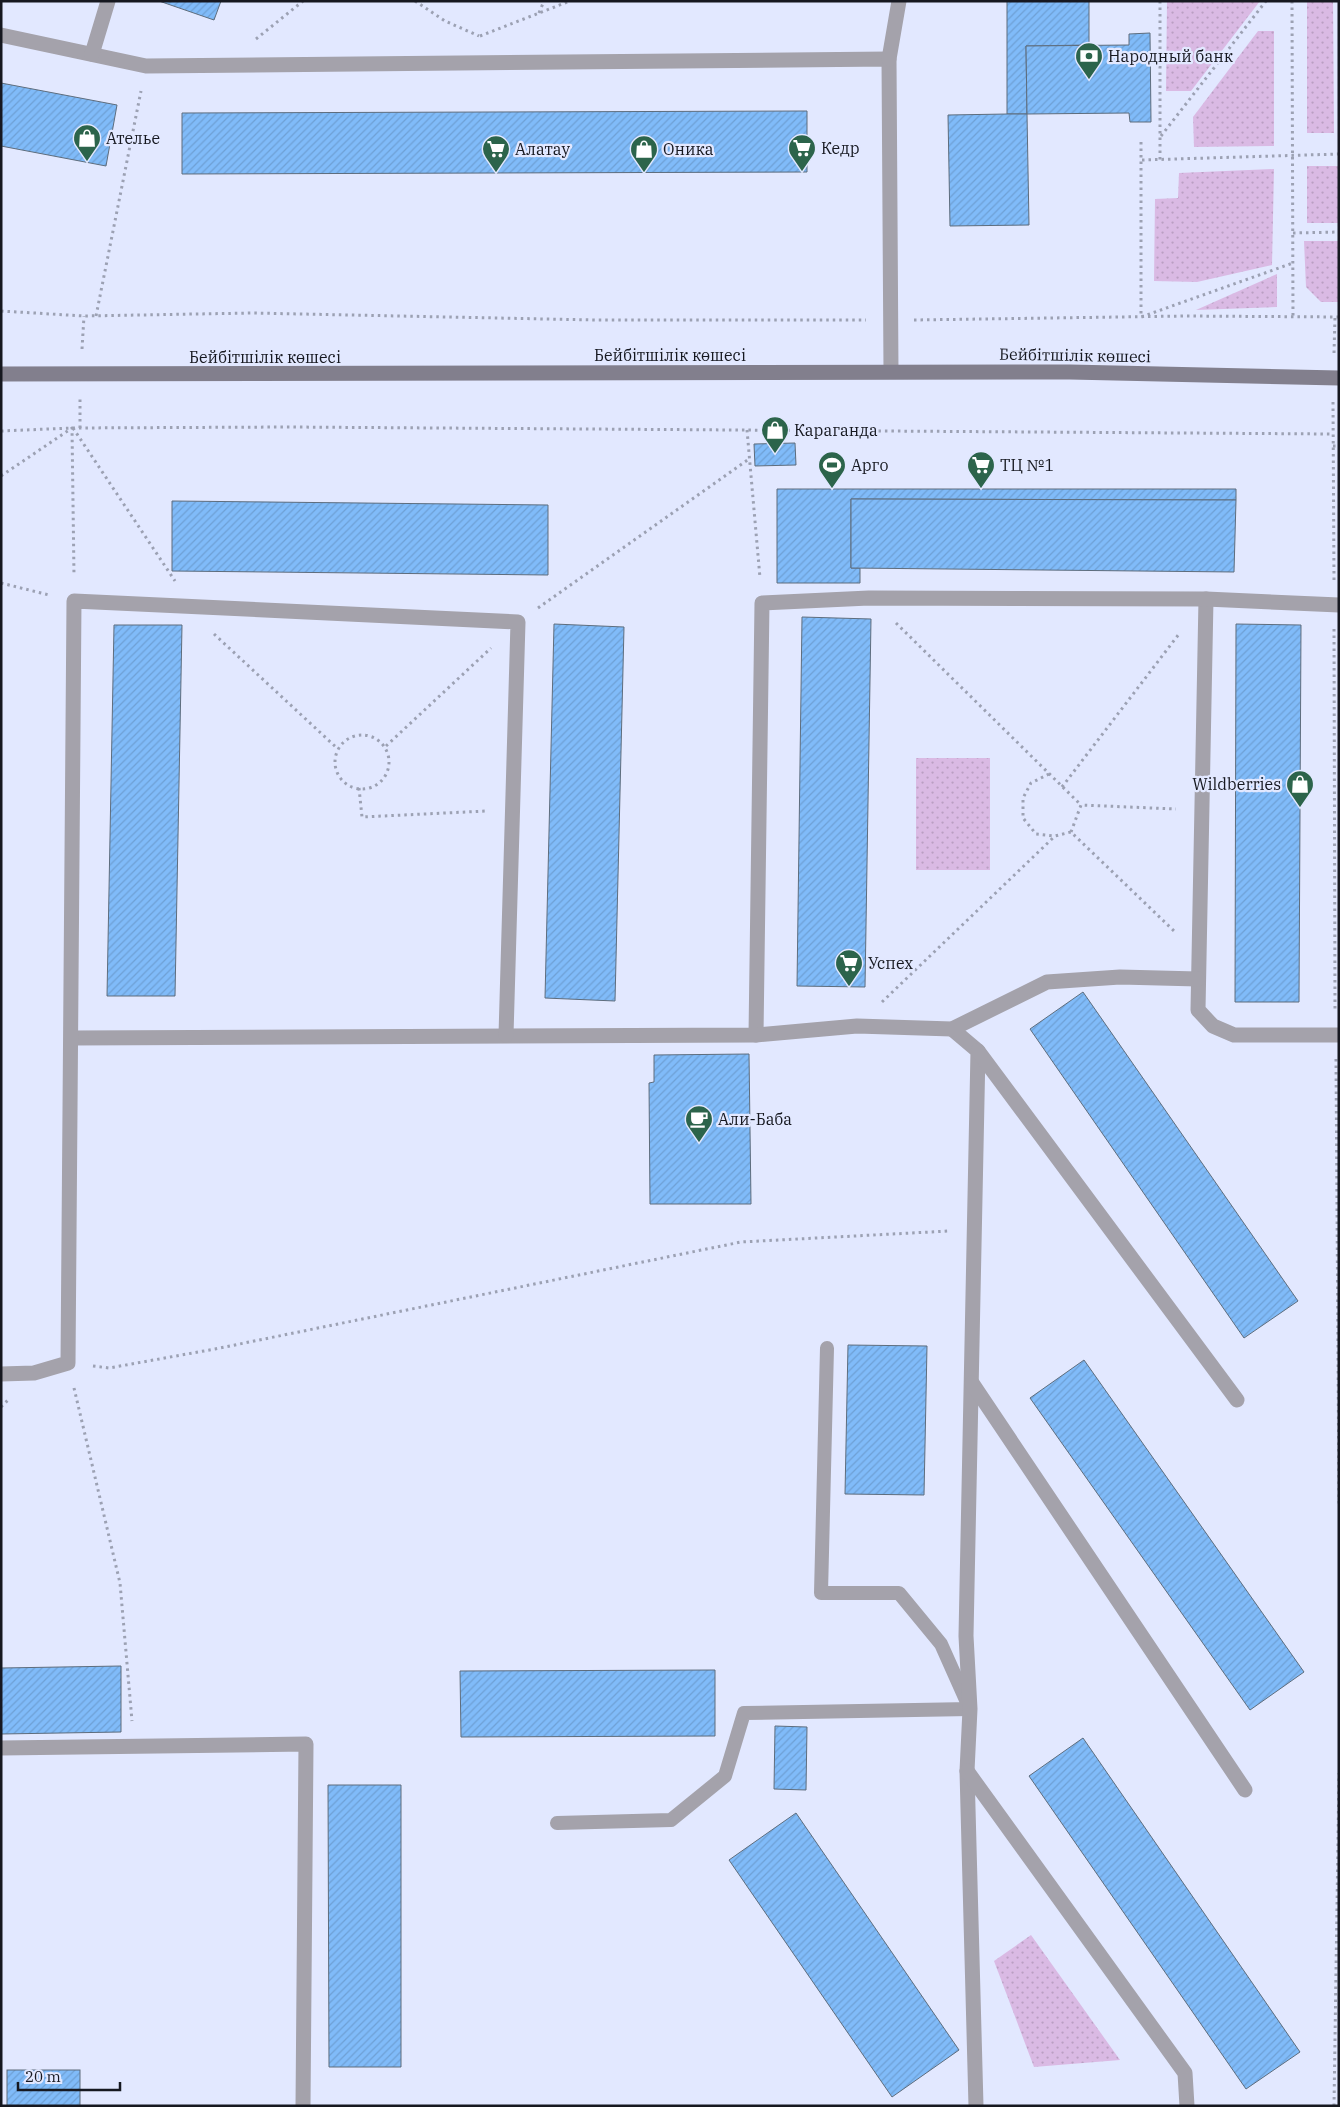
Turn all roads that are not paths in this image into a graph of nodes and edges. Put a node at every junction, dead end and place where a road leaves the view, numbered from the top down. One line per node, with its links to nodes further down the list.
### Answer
1 (108, 1): 4 (street)
2 (898, 1): 5 (street)
3 (1, 35): 4 (street)
4 (92, 54): 5 (street)
5 (889, 59): 6 (street)
6 (892, 371): 7 (street, Бейбітшілік көшесі); 8 (street, Бейбітшілік көшесі)
7 (1, 374)
8 (1339, 378)
9 (1206, 599): 10 (street); 11 (street); 14 (street)
10 (1336, 605)
11 (1198, 978): 12 (street); 15 (street)
12 (952, 1029): 14 (street); 17 (street)
13 (506, 1035): 14 (street); 16 (street); 16 (street)
14 (756, 1035)
15 (1337, 1035)
16 (72, 1038): 19 (street)
17 (978, 1051): 20 (street); 21 (street)
18 (827, 1348): 22 (lane)
19 (1, 1374)
20 (972, 1383): 22 (street); 25 (street)
21 (1237, 1400)
22 (970, 1709): 24 (street); 26 (lane)
23 (1, 1748): 27 (street)
24 (968, 1771): 28 (street); 29 (street)
25 (1245, 1790)
26 (557, 1822)
27 (303, 2106)
28 (976, 2106)
29 (1187, 2106)

